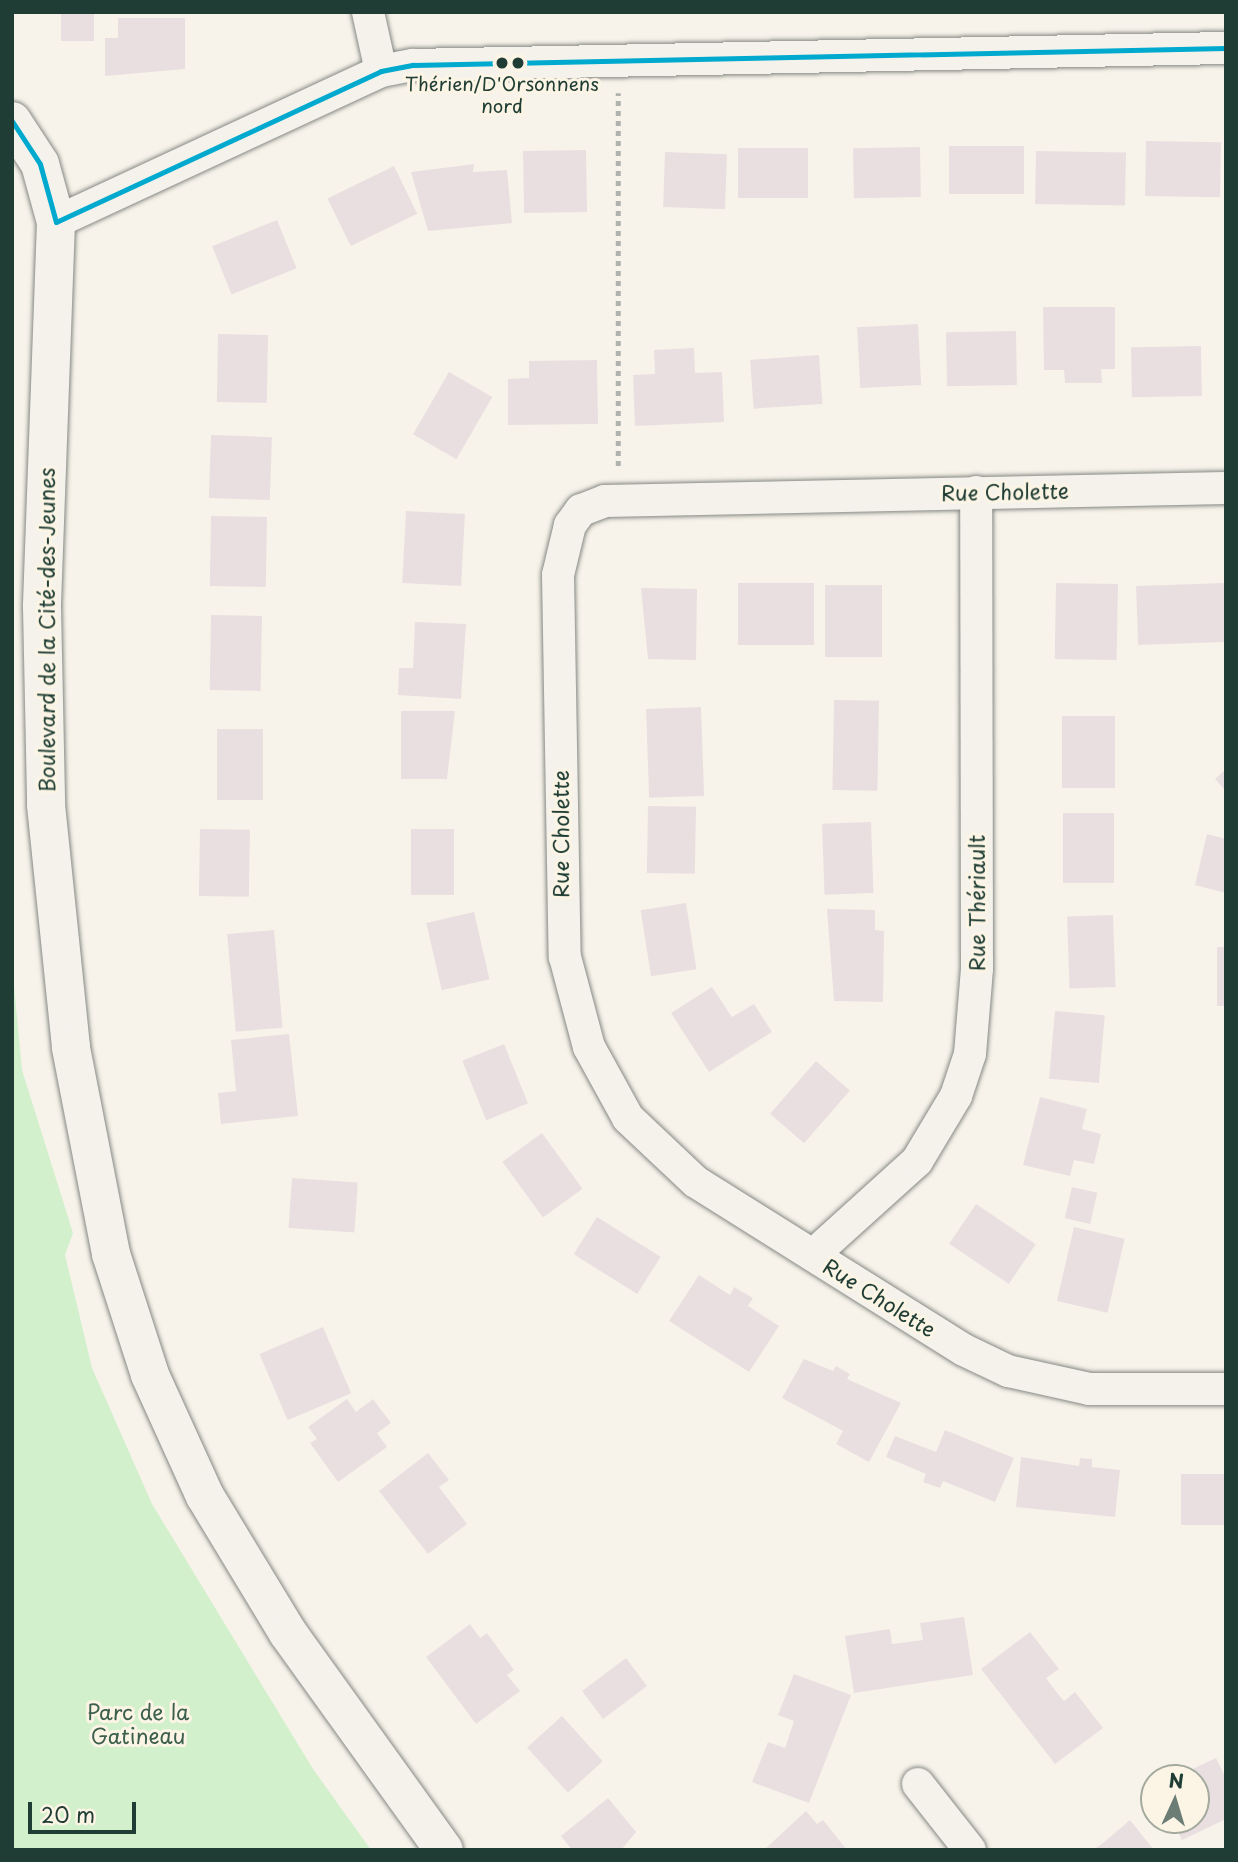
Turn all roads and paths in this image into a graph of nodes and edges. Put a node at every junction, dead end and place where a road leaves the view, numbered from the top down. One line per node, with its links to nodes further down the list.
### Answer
1 (368, 12): 4 (street)
2 (1226, 48): 3 (street)
3 (618, 57): 4 (street); 9 (path)
4 (381, 71): 6 (street)
5 (12, 121): 6 (street, Boulevard de la Cité-des-Jeunes)
6 (56, 222): 13 (street, Boulevard de la Cité-des-Jeunes)
7 (1226, 488): 8 (street, Rue Cholette)
8 (976, 492): 9 (street, Rue Cholette); 10 (street, Rue Thériault)
9 (618, 499): 10 (street, Rue Cholette)
10 (813, 1255): 11 (street, Rue Cholette)
11 (1226, 1389)
12 (918, 1784): 14 (street)
13 (444, 1850)
14 (970, 1850)

